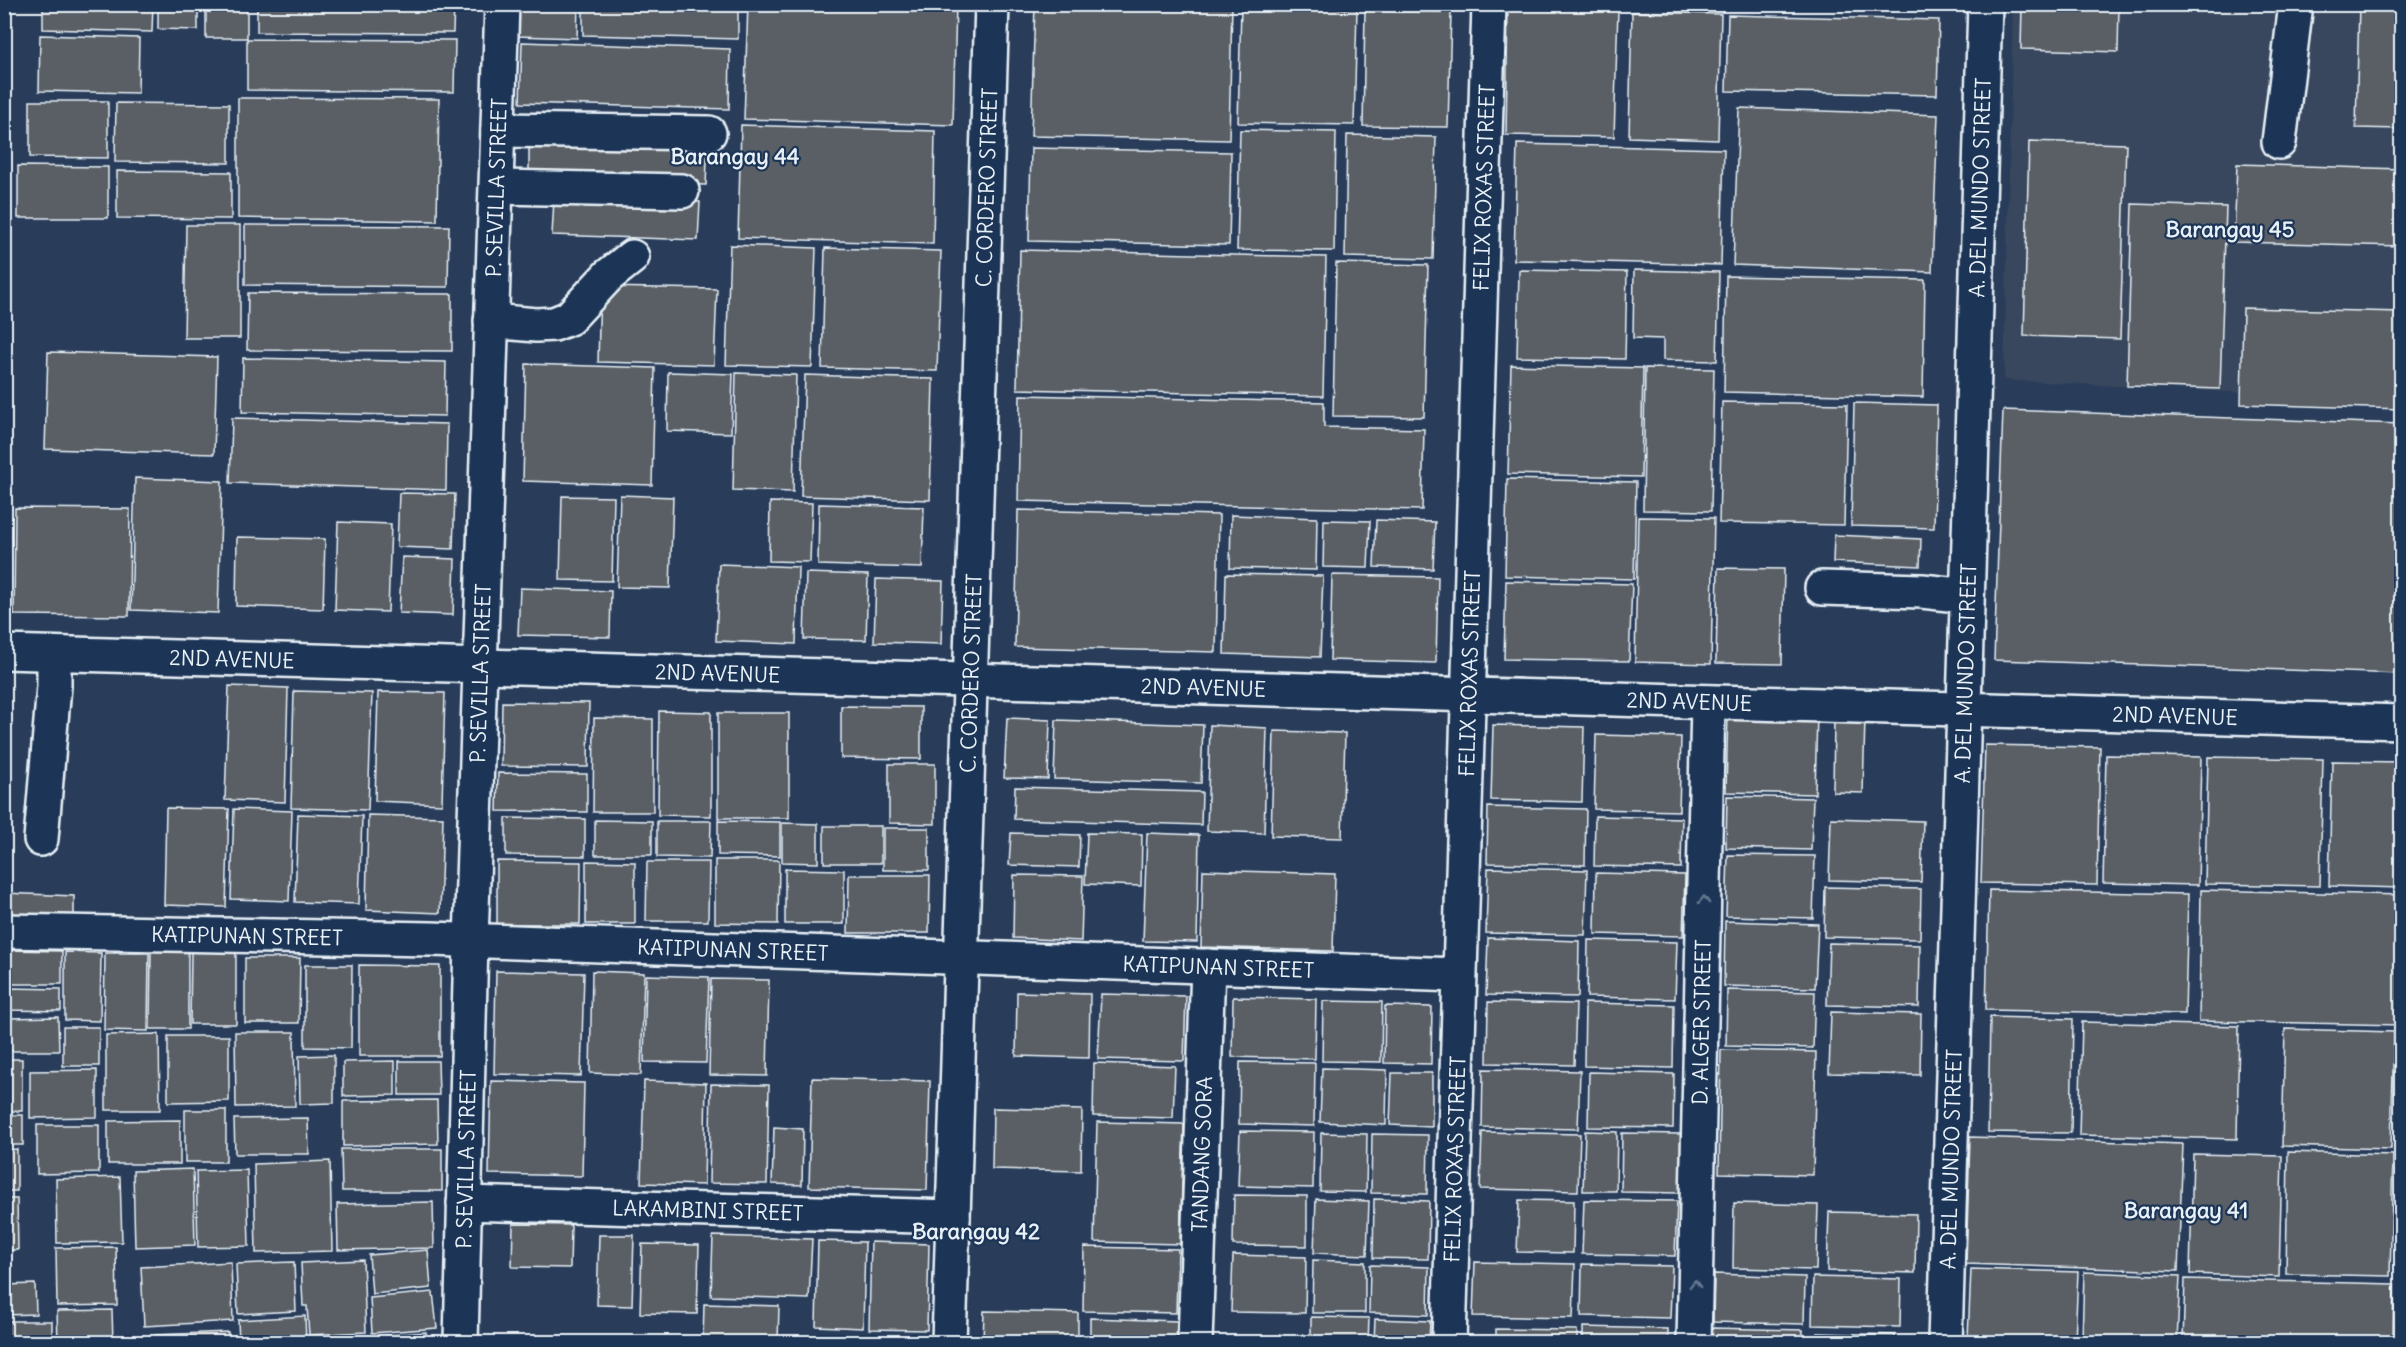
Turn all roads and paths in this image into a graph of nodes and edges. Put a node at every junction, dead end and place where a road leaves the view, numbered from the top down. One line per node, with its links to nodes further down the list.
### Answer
1 (502, 4): 6 (street, P. SEVILLA STREET)
2 (992, 4): 18 (street, C. CORDERO STREET)
3 (1489, 4): 19 (street, FELIX ROXAS STREET)
4 (1985, 4): 14 (street, A. DEL MUNDO STREET)
5 (2296, 4): 8 (street)
6 (498, 130): 7 (street); 9 (street, P. SEVILLA STREET)
7 (708, 133)
8 (2279, 142)
9 (497, 187): 10 (street); 12 (street, P. SEVILLA STREET)
10 (682, 191)
11 (632, 257): 12 (street)
12 (491, 321): 17 (street, P. SEVILLA STREET)
13 (1822, 588): 14 (street)
14 (1967, 596): 21 (street, A. DEL MUNDO STREET)
15 (4, 652): 16 (street, 2ND AVENUE)
16 (54, 654): 17 (street, 2ND AVENUE); 23 (street)
17 (481, 666): 18 (street, 2ND AVENUE); 25 (street, P. SEVILLA STREET)
18 (970, 681): 19 (street, 2ND AVENUE); 26 (street, C. CORDERO STREET)
19 (1468, 695): 20 (street, 2ND AVENUE); 28 (street, FELIX ROXAS STREET)
20 (1708, 702): 21 (street, 2ND AVENUE); 35 (street, D. ALGER STREET, one-way to 20)
21 (1964, 709): 22 (street, 2ND AVENUE); 36 (street, A. DEL MUNDO STREET)
22 (2402, 722)
23 (41, 839)
24 (4, 931): 25 (street, KATIPUNAN STREET)
25 (471, 941): 26 (street, KATIPUNAN STREET); 29 (street, P. SEVILLA STREET)
26 (961, 958): 27 (street, KATIPUNAN STREET); 30 (street, C. CORDERO STREET)
27 (1208, 966): 28 (street, KATIPUNAN STREET); 33 (street, TANDANG SORA)
28 (1459, 975): 34 (street, FELIX ROXAS STREET)
29 (464, 1203): 30 (street, LAKAMBINI STREET); 31 (street, P. SEVILLA STREET)
30 (953, 1217): 32 (street, C. CORDERO STREET)
31 (461, 1342)
32 (949, 1342)
33 (1195, 1342)
34 (1449, 1342)
35 (1694, 1342)
36 (1945, 1342)

